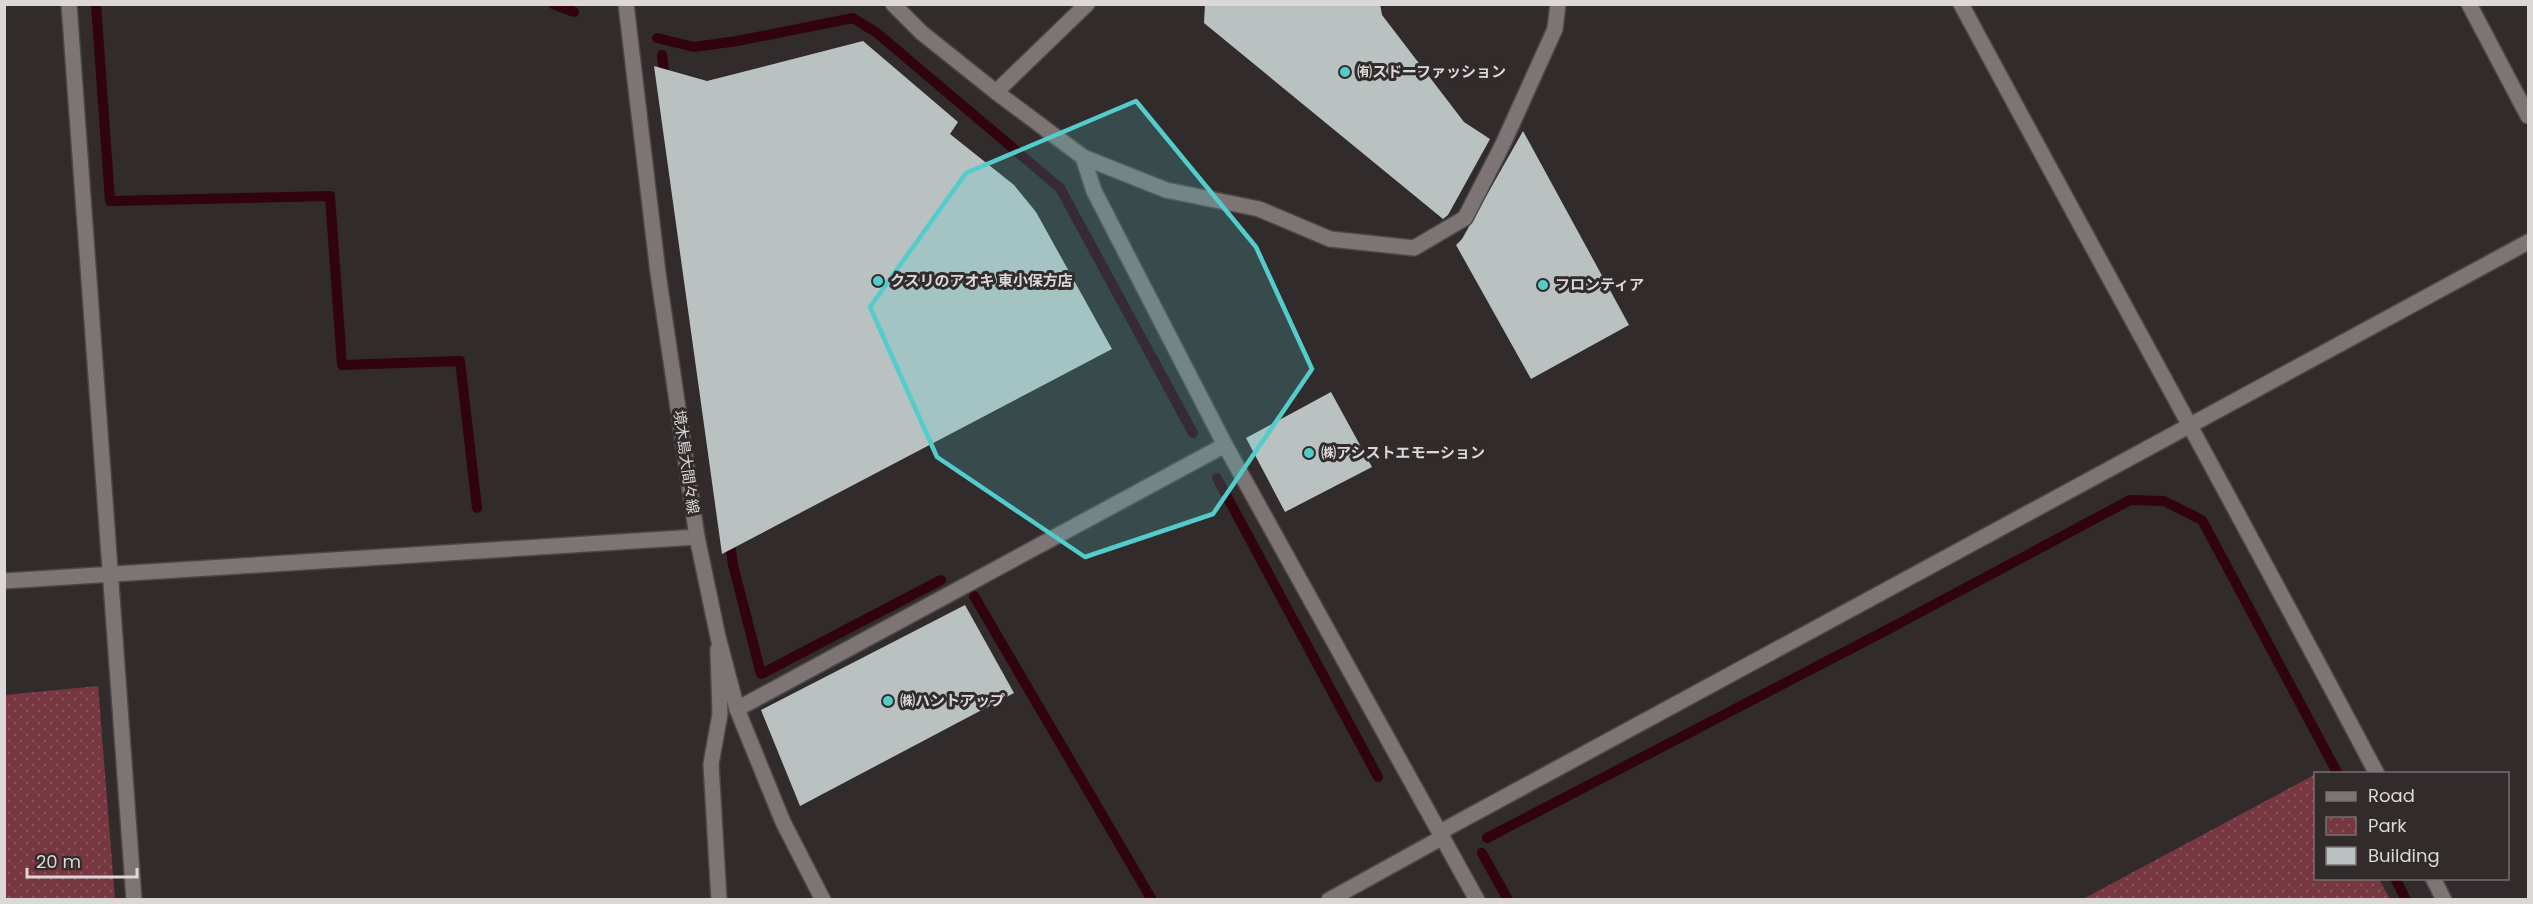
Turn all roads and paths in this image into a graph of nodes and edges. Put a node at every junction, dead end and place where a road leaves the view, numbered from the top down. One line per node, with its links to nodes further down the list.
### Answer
1 (69, 4): 15 (street)
2 (626, 4): 14 (street, 境木島大間々線)
3 (893, 4): 8 (street)
4 (1087, 4): 8 (street)
5 (1558, 4): 10 (street)
6 (1961, 4): 12 (street)
7 (2469, 4): 9 (street)
8 (996, 92): 10 (street)
9 (2529, 116)
10 (1083, 157): 13 (street)
11 (2529, 242): 12 (street)
12 (2188, 426): 19 (street); 20 (street)
13 (1225, 445): 18 (street); 20 (street)
14 (697, 537): 15 (street); 17 (street, 境木島大間々線)
15 (109, 574): 16 (street); 22 (street)
16 (4, 581)
17 (718, 637): 18 (street, 境木島大間々線); 23 (street)
18 (737, 709): 24 (street, 境木島大間々線)
19 (2376, 772)
20 (1442, 834): 25 (street); 26 (street)
21 (2434, 880): 27 (street)
22 (134, 900)
23 (719, 900)
24 (823, 900)
25 (1329, 900)
26 (1477, 900)
27 (2444, 900)

